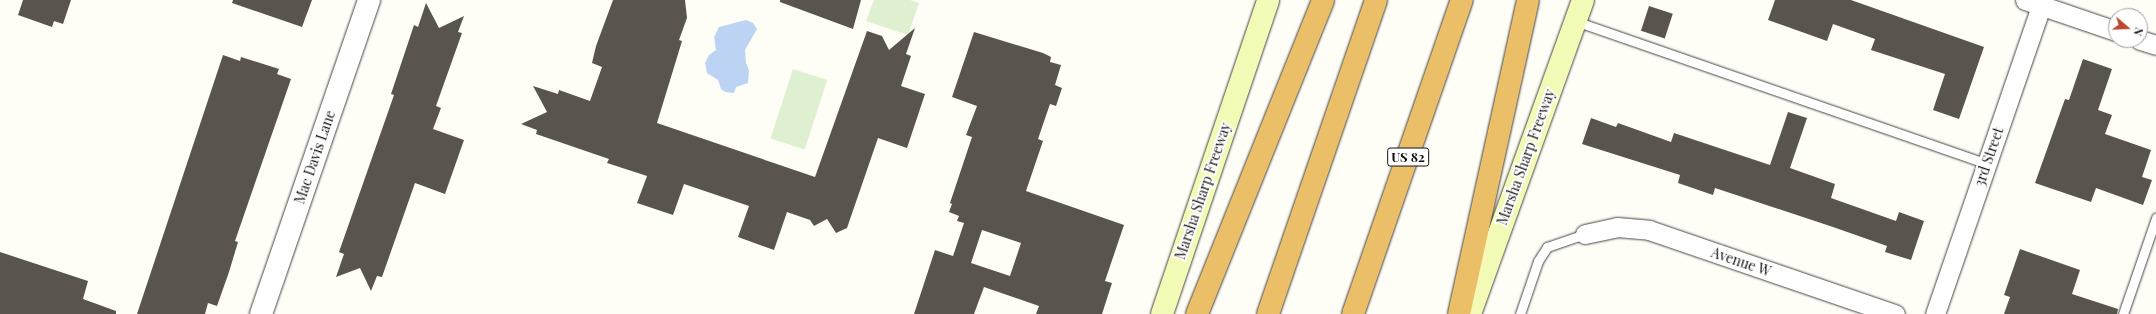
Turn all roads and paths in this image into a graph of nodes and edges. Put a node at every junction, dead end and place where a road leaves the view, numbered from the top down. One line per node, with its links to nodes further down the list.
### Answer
1 (369, 0): 14 (street, Mac Davis Lane)
2 (1268, 0): 15 (main road, Marsha Sharp Freeway)
3 (1323, 0): 16 (highway)
4 (1376, 0): 17 (highway)
5 (1462, 0): 18 (highway, US 82)
6 (1528, 0): 19 (highway)
7 (1583, 0): 9 (main road, Marsha Sharp Freeway)
8 (2036, 2): 10 (street); 11 (street, 3rd Street)
9 (1575, 21): 11 (lane); 20 (main road, Marsha Sharp Freeway)
10 (2108, 28)
11 (1986, 164): 23 (street, 3rd Street)
12 (2156, 218): 24 (lane)
13 (1585, 234): 21 (lane); 22 (street, Avenue W)
14 (261, 314)
15 (1162, 314)
16 (1197, 314)
17 (1268, 314)
18 (1353, 314)
19 (1459, 314)
20 (1470, 314)
21 (1520, 314)
22 (1895, 314)
23 (1935, 314)
24 (2123, 314)

